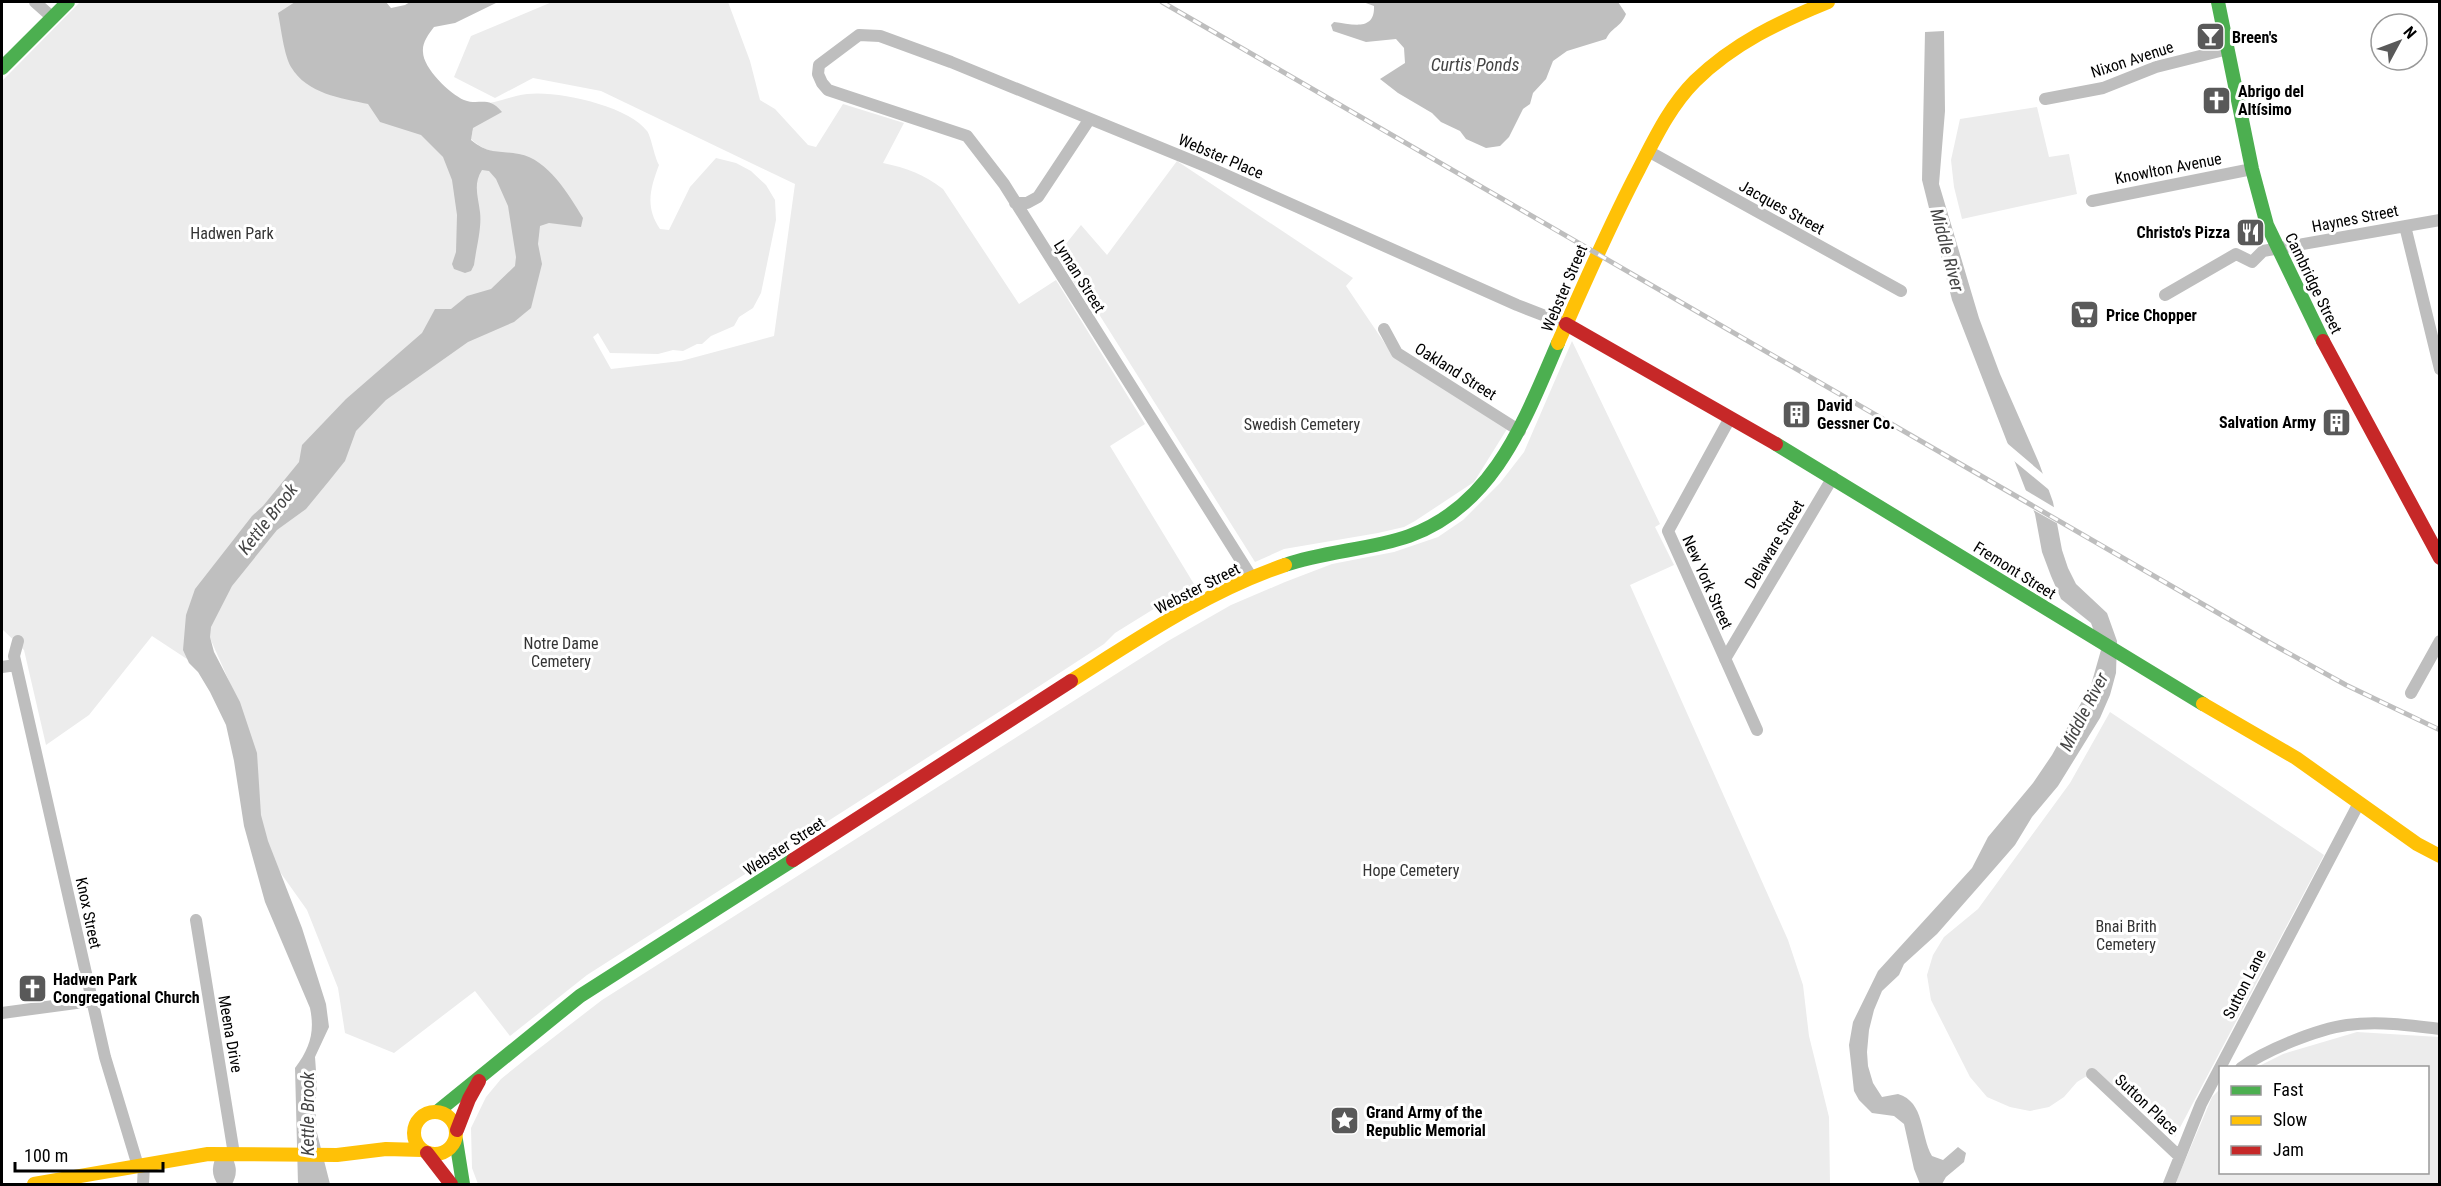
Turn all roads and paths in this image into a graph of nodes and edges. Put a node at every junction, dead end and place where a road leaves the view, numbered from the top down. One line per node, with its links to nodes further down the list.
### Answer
1 (34, 2): 5 (street)
2 (68, 2): 5 (main road)
3 (1828, 2): 11 (main road, Webster Street)
4 (2218, 2): 7 (main road, Cambridge Street)
5 (53, 18): 8 (main road)
6 (858, 36): 10 (street, Webster Place); 14 (street, Lyman Street)
7 (2228, 49): 9 (street, Nixon Avenue); 12 (main road, Cambridge Street)
8 (2, 68)
9 (2046, 99)
10 (1089, 120): 14 (street); 20 (street, Webster Place)
11 (1648, 151): 18 (street, Jacques Street); 20 (main road, Webster Street)
12 (2252, 169): 13 (street, Knowlton Avenue); 17 (main road, Cambridge Street)
13 (2092, 201)
14 (1015, 203): 27 (street, Lyman Street)
15 (2439, 220): 16 (street, Haynes Street)
16 (2405, 226): 17 (street, Haynes Street); 22 (street)
17 (2277, 249): 19 (street, Haynes Street); 26 (main road, Cambridge Street)
18 (1901, 291)
19 (2165, 295)
20 (1566, 324): 23 (main road, Fremont Street); 24 (main road, Webster Street)
21 (1384, 329): 24 (street, Oakland Street)
22 (2439, 369)
23 (1731, 418): 25 (main road, Fremont Street); 30 (street, New York Street)
24 (1520, 431): 27 (main road, Webster Street)
25 (1833, 477): 30 (street, Delaware Street); 35 (main road, Fremont Street)
26 (2439, 558)
27 (1252, 578): 45 (main road, Webster Street)
28 (18, 641): 31 (street, Knox Street)
29 (2439, 641): 33 (street)
30 (1725, 659): 34 (street, New York Street)
31 (16, 665): 32 (street); 38 (street, Knox Street)
32 (2, 667)
33 (2411, 693)
34 (1757, 730)
35 (2359, 803): 36 (main road, Fremont Street); 41 (street, Sutton Lane)
36 (2439, 856)
37 (196, 920): 53 (street, Meena Drive)
38 (91, 1001): 39 (street); 55 (street, Knox Street)
39 (2, 1013)
40 (2439, 1029): 42 (street)
41 (2231, 1046): 42 (street); 43 (street, Sutton Lane)
42 (2253, 1059): 44 (street)
43 (2222, 1066)
44 (2244, 1066)
45 (487, 1071): 48 (main road, Webster Street); 50 (main road)
46 (2092, 1074): 54 (street, Sutton Place)
47 (2215, 1083): 54 (street, Sutton Lane)
48 (437, 1112): 49 (main road); 50 (main road)
49 (414, 1130): 51 (main road); 52 (main road)
50 (456, 1135): 52 (main road); 61 (main road)
51 (386, 1149): 52 (main road); 53 (main road)
52 (424, 1151): 60 (main road)
53 (229, 1154): 55 (main road); 59 (street, Meena Drive)
54 (2180, 1157): 62 (street, Sutton Lane)
55 (141, 1166): 56 (main road); 58 (street, Knox Street)
56 (83, 1180): 57 (main road)
57 (34, 1185)
58 (143, 1185)
59 (225, 1185)
60 (451, 1185)
61 (463, 1185)
62 (2169, 1185)

